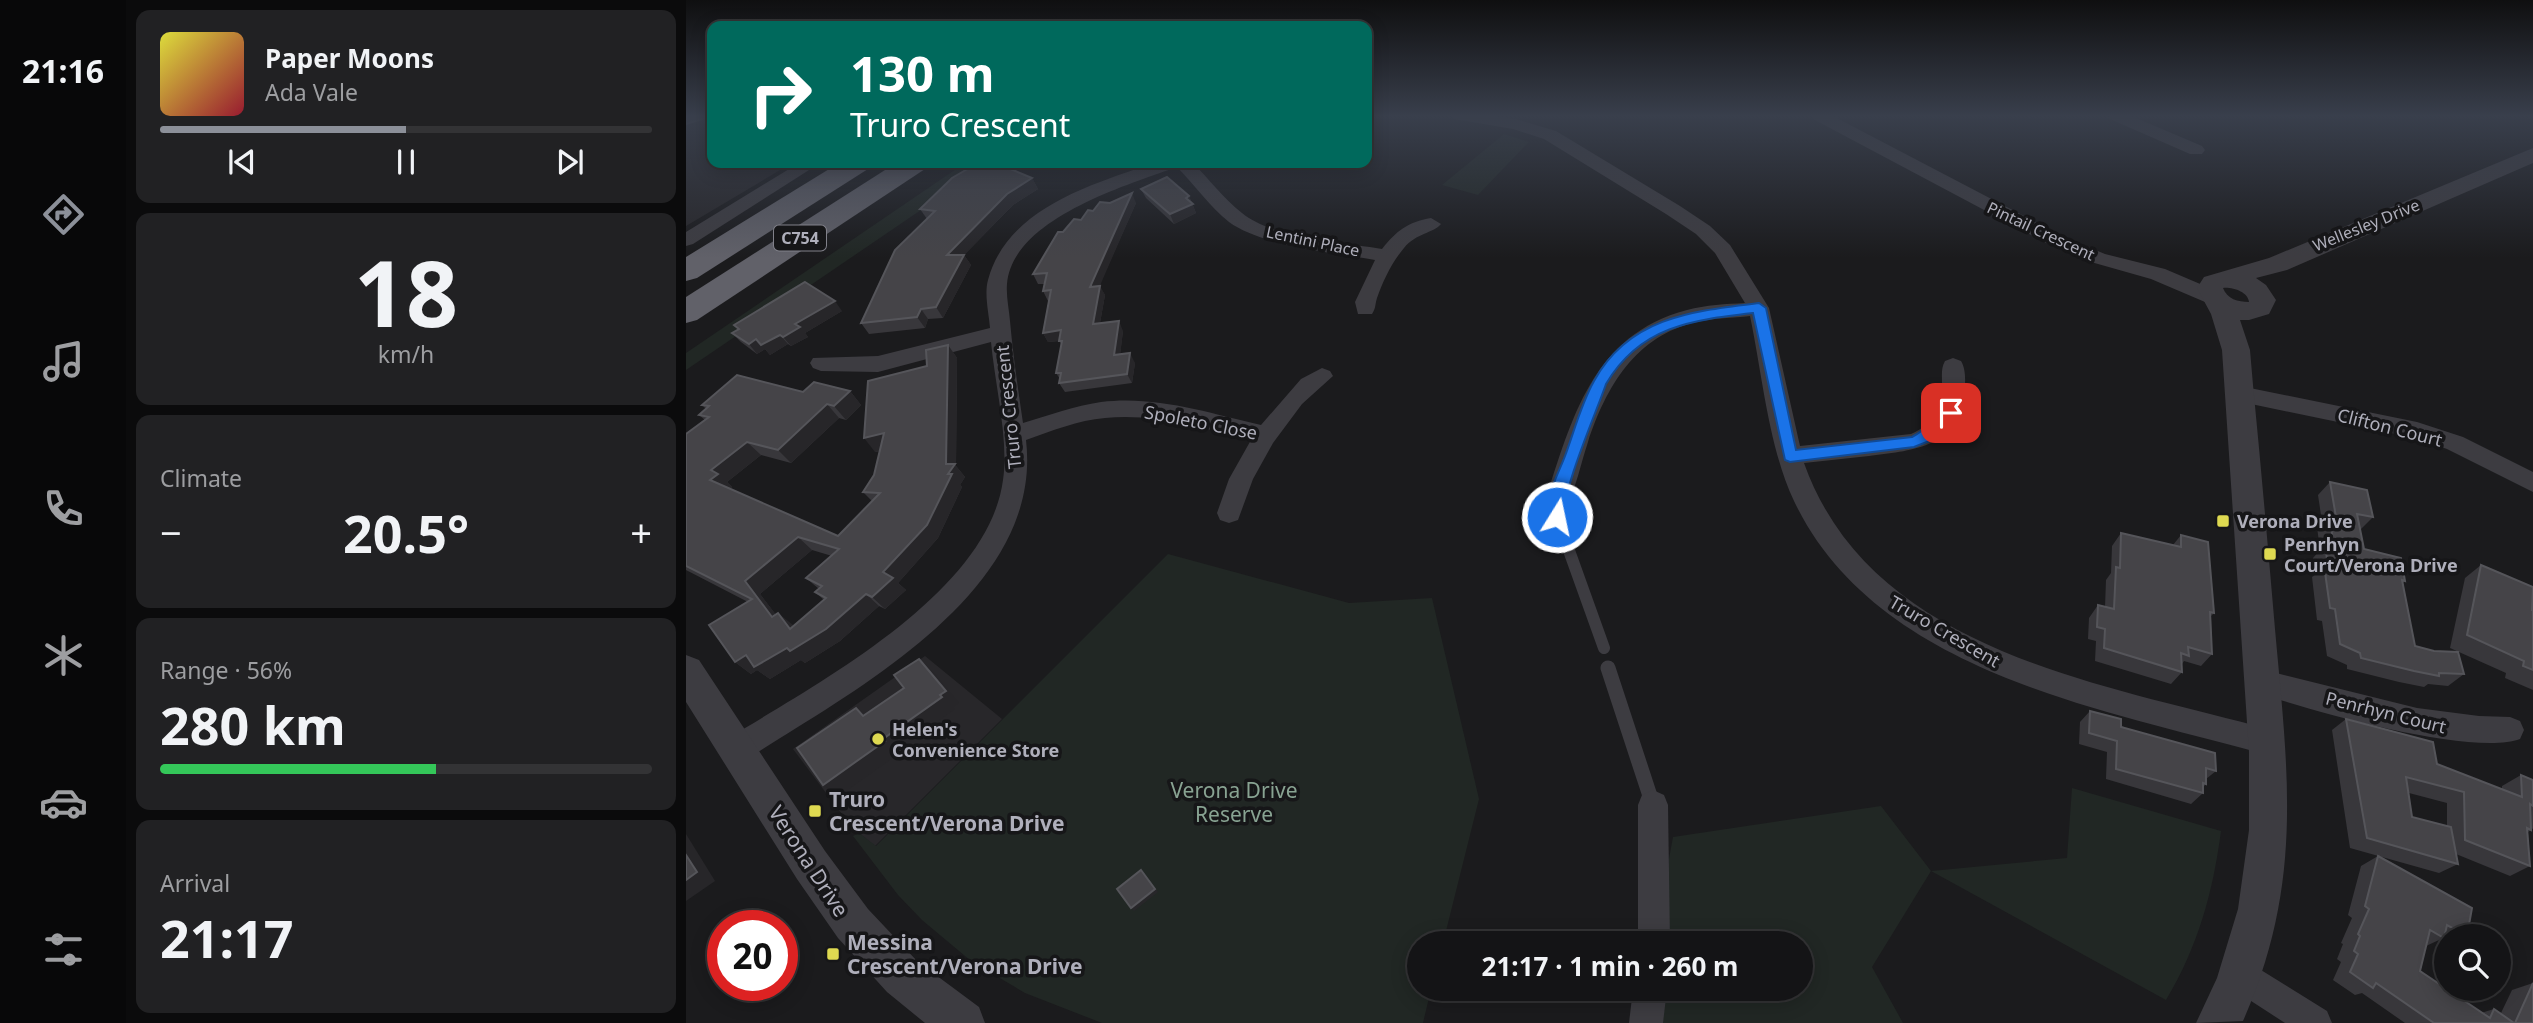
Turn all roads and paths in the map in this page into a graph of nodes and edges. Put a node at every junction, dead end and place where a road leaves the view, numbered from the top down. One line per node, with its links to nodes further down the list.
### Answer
1 (1596, 163): 16 (street, Truro Crescent)
2 (1910, 163): 14 (street, Pintail Crescent)
3 (2515, 163): 12 (street, Wellesley Drive)
4 (803, 168): 10 (street)
5 (850, 168): 13 (highway, C754)
6 (907, 168): 18 (highway, C754)
7 (1158, 168): 19 (street, Truro Crescent)
8 (1188, 168): 11 (street, Lentini Place)
9 (1431, 224): 11 (street, Lentini Place)
10 (686, 240)
11 (1385, 256): 17 (street, Lentini Place)
12 (2278, 264): 14 (street, Wellesley Drive); 15 (street)
13 (686, 271)
14 (2218, 289): 15 (street); 20 (street)
15 (2259, 303): 20 (street)
16 (1759, 308): 27 (street, Truro Crescent); 29 (street)
17 (1365, 309)
18 (686, 312)
19 (1000, 333): 21 (street); 25 (street, Truro Crescent)
20 (2236, 350): 24 (street)
21 (821, 363)
22 (1953, 366): 27 (street)
23 (1322, 376): 26 (street, Spoleto Close)
24 (2240, 394): 28 (street, Clifton Court); 34 (street)
25 (1013, 435): 26 (street, Spoleto Close); 37 (street, Truro Crescent)
26 (1266, 435): 30 (street, Spoleto Close)
27 (1790, 456): 36 (street, Truro Crescent)
28 (2533, 483)
29 (1557, 501): 31 (lane)
30 (1229, 513)
31 (1604, 648)
32 (1608, 668): 38 (lane)
33 (686, 671): 37 (street, Verona Drive)
34 (2263, 682): 35 (street, Penrhyn Court); 36 (street)
35 (2510, 730)
36 (2267, 743): 40 (street)
37 (737, 749): 42 (street, Verona Drive)
38 (1653, 805): 39 (street)
39 (1654, 931)
40 (2240, 974): 44 (street); 45 (street)
41 (1649, 1001): 43 (street)
42 (948, 1019)
43 (1646, 1023)
44 (2218, 1023)
45 (2315, 1023)

